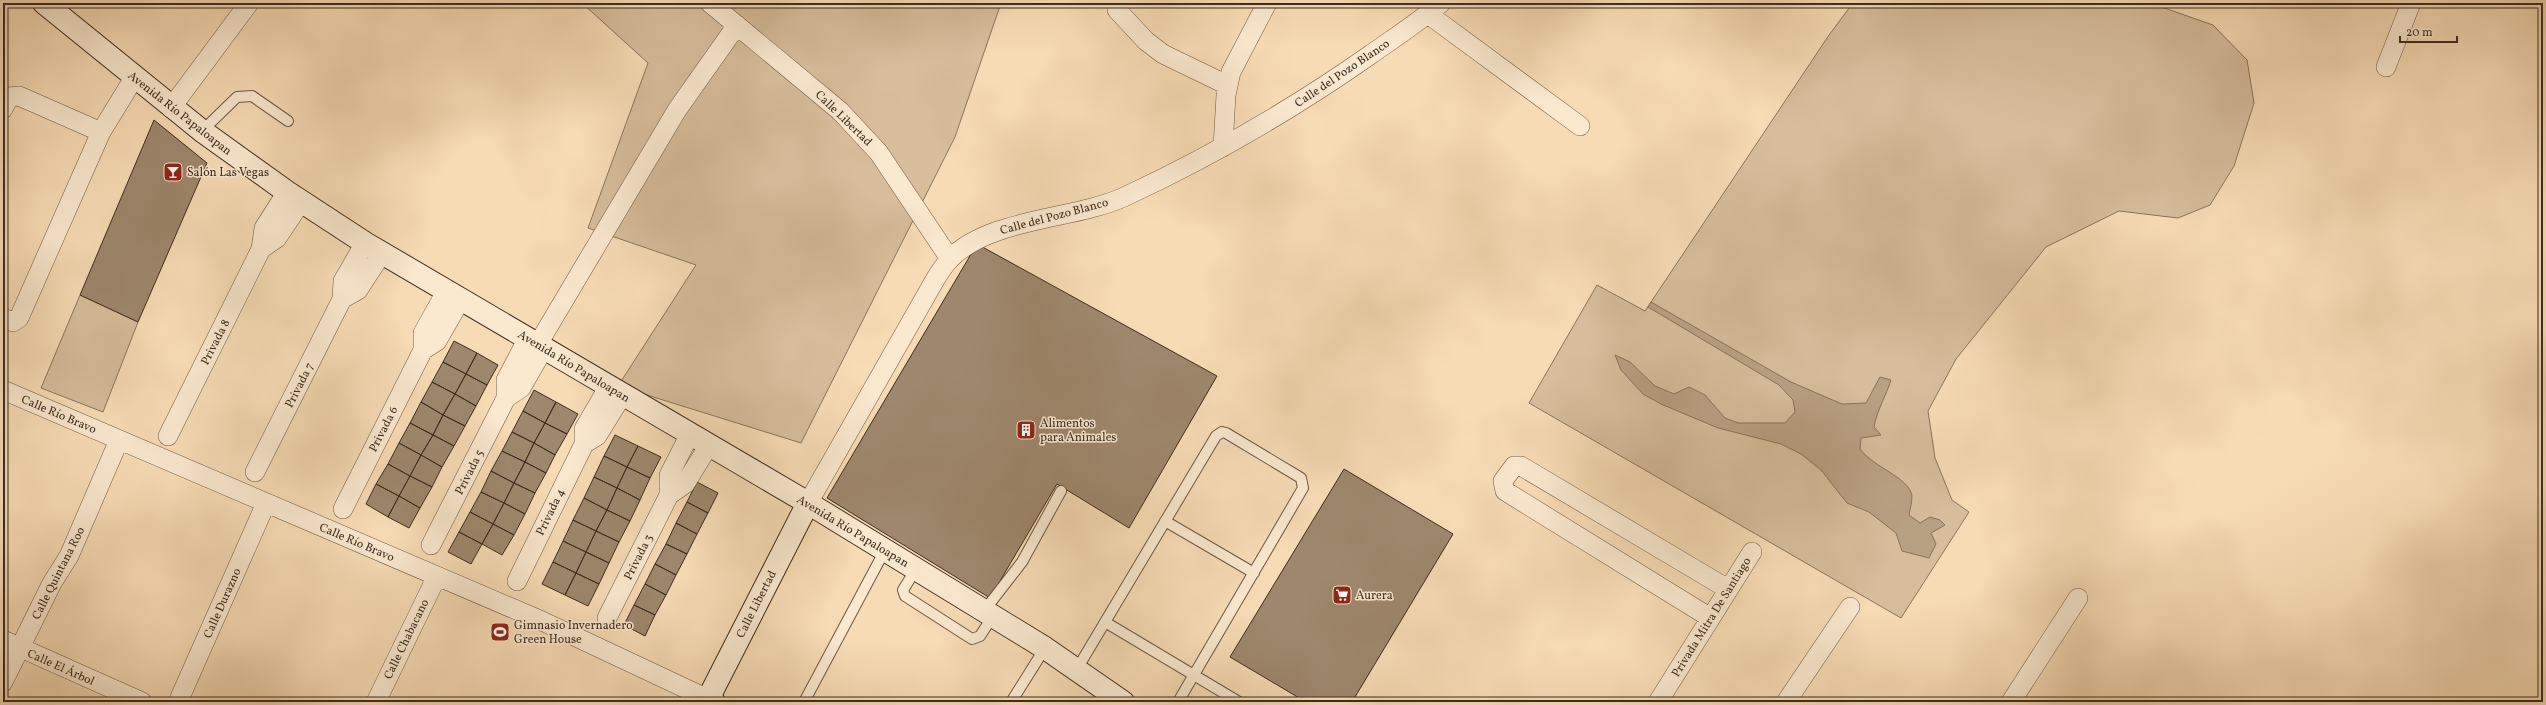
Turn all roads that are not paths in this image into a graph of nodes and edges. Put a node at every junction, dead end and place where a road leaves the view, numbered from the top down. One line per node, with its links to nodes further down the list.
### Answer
1 (44, 3): 10 (main road, Avenida Río Papaloapan)
2 (249, 3): 12 (street)
3 (710, 3): 8 (street, Calle Libertad)
4 (1267, 3): 11 (street)
5 (2411, 3): 9 (street)
6 (1435, 8): 15 (street); 18 (street, Calle del Pozo Blanco)
7 (1117, 10): 11 (street)
8 (737, 25): 21 (street, Calle Libertad); 24 (street, Privada 5)
9 (2386, 66)
10 (134, 78): 12 (main road, Avenida Río Papaloapan); 16 (street)
11 (1227, 85): 18 (street)
12 (171, 108): 17 (main road, Avenida Río Papaloapan)
13 (3, 109): 16 (street)
14 (288, 121): 17 (lane)
15 (1580, 126)
16 (101, 132): 23 (street)
17 (202, 132): 19 (main road, Avenida Río Papaloapan)
18 (1223, 146): 21 (street, Calle del Pozo Blanco)
19 (294, 197): 20 (main road, Avenida Río Papaloapan); 28 (street, Privada 8)
20 (374, 248): 22 (main road, Avenida Río Papaloapan); 31 (street, Privada 7)
21 (950, 259): 35 (street, Calle del Pozo Blanco)
22 (454, 294): 24 (main road, Avenida Río Papaloapan); 36 (street, Privada 6)
23 (3, 318)
24 (537, 343): 26 (main road, Avenida Río Papaloapan); 38 (street, Privada 5)
25 (3, 390): 29 (street, Calle Río Bravo)
26 (616, 390): 27 (main road, Avenida Río Papaloapan); 44 (street, Privada 4)
27 (690, 434): 30 (main road, Avenida Río Papaloapan); 33 (street, Privada 3)
28 (168, 436)
29 (119, 440): 34 (street, Calle Río Bravo); 52 (street, Calle Quintana Roo)
30 (709, 445): 33 (street, Privada 3); 35 (main road, Avenida Río Papaloapan)
31 (255, 472)
32 (1061, 491): 48 (lane)
33 (669, 495): 50 (street, Privada 3)
34 (266, 503): 43 (street, Calle Río Bravo); 60 (street, Calle Durazno)
35 (808, 503): 39 (main road, Avenida Río Papaloapan); 58 (main road, Calle Libertad)
36 (343, 509)
37 (1165, 521): 42 (lane); 42 (lane); 51 (lane)
38 (431, 545)
39 (885, 550): 41 (main road, Avenida Río Papaloapan); 62 (lane)
40 (1752, 552): 45 (street, Privada Mitra De Santiago)
41 (916, 569): 48 (main road, Avenida Río Papaloapan); 48 (lane)
42 (1254, 573): 55 (lane)
43 (437, 576): 58 (street, Calle Río Bravo); 61 (street, Calle Chabacano)
44 (517, 581)
45 (1728, 589): 49 (street, Privada Mitra De Santiago); 49 (street)
46 (2078, 598): 68 (street)
47 (1850, 607): 67 (street)
48 (989, 614): 53 (main road, Avenida Río Papaloapan)
49 (1709, 617): 66 (street, Privada Mitra De Santiago)
50 (607, 618)
51 (1105, 622): 54 (lane); 55 (lane)
52 (11, 644): 56 (street, Calle Quintana Roo); 59 (street, Calle El Árbol)
53 (1045, 648): 54 (main road, Avenida Río Papaloapan); 57 (lane)
54 (1077, 668): 63 (main road, Avenida Río Papaloapan)
55 (1194, 675): 64 (lane); 65 (lane)
56 (3, 682)
57 (1013, 699)
58 (711, 700)
59 (142, 702)
60 (178, 702)
61 (376, 702)
62 (804, 702)
63 (1123, 702)
64 (1178, 702)
65 (1238, 702)
66 (1658, 702)
67 (1786, 702)
68 (2011, 702)

